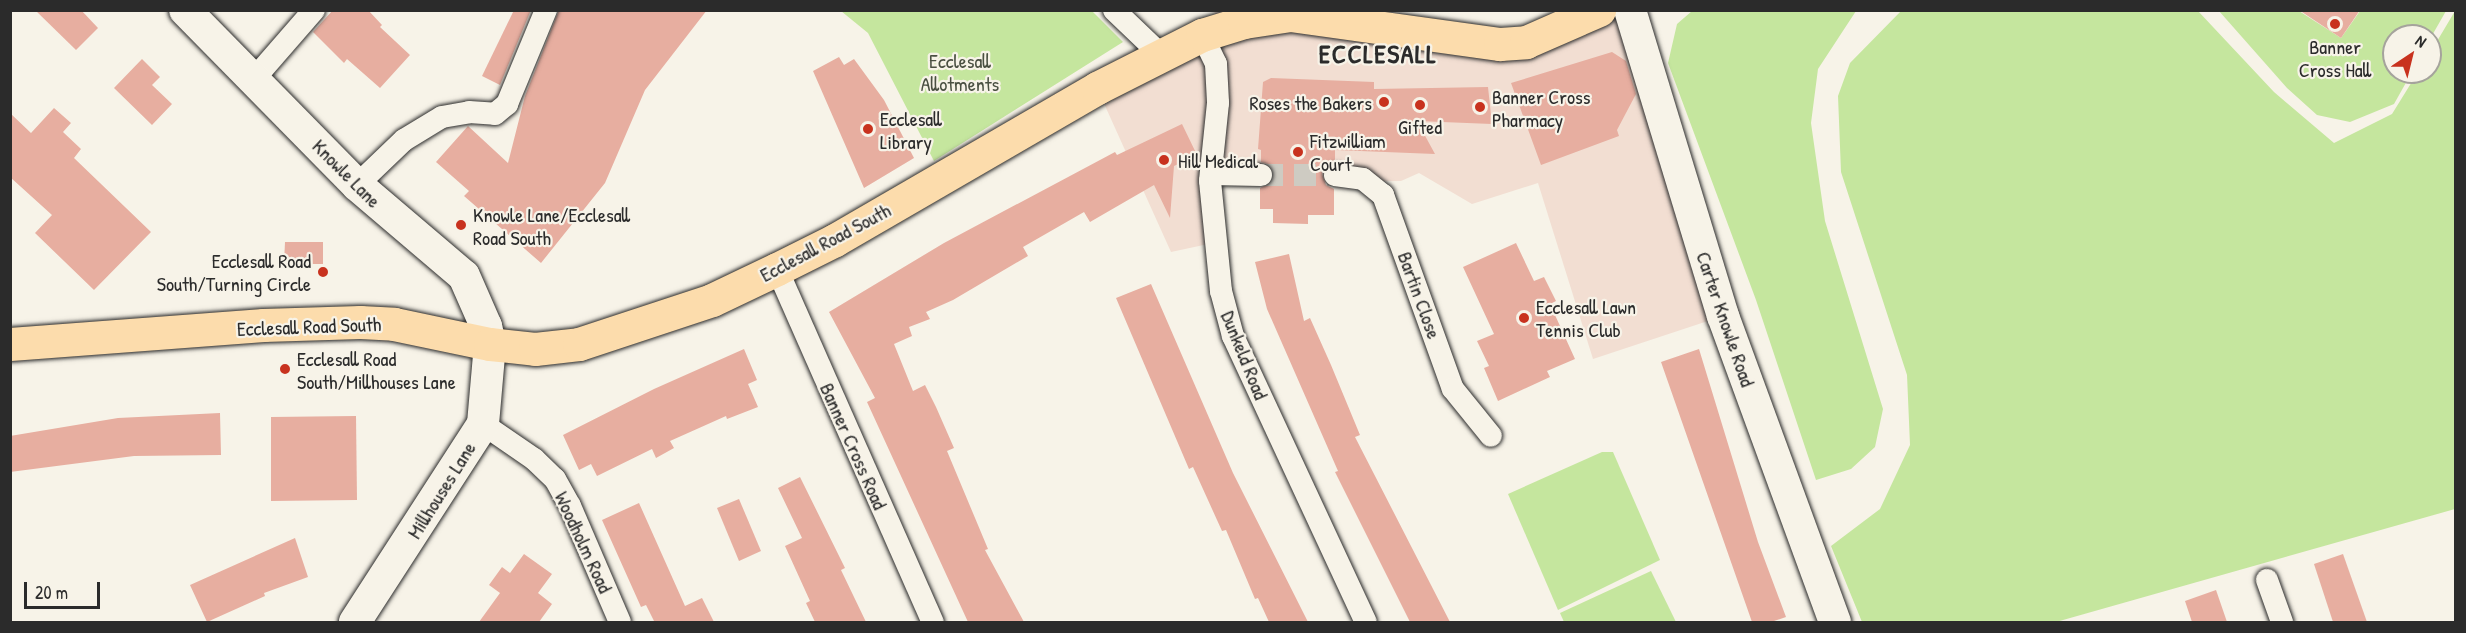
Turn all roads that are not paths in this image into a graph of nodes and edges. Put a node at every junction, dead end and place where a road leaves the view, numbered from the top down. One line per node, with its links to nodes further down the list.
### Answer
1 (185, 10): 9 (street, Knowle Lane)
2 (314, 10): 9 (street)
3 (546, 10): 13 (street)
4 (1114, 10): 8 (street)
5 (1599, 10): 7 (main road, Ecclesall Road South)
6 (1630, 10): 24 (street, Carter Knowle Road)
7 (1203, 35): 8 (main road, Ecclesall Road South); 10 (street, Dunkeld Road)
8 (1160, 54): 14 (main road, Ecclesall Road South)
9 (254, 79): 13 (street, Knowle Lane)
10 (1211, 174): 11 (street); 23 (street, Dunkeld Road)
11 (1261, 175)
12 (1335, 175): 18 (street, Bartin Close)
13 (357, 185): 16 (street, Knowle Lane)
14 (777, 269): 16 (main road, Ecclesall Road South); 22 (street, Banner Cross Road)
15 (10, 344): 16 (main road, Ecclesall Road South)
16 (490, 344): 17 (street, Millhouses Lane)
17 (483, 424): 20 (street, Millhouses Lane); 21 (street, Woodholm Road)
18 (1491, 436)
19 (2267, 580): 25 (street)
20 (355, 622)
21 (620, 622)
22 (933, 622)
23 (1366, 622)
24 (1836, 622)
25 (2282, 622)

